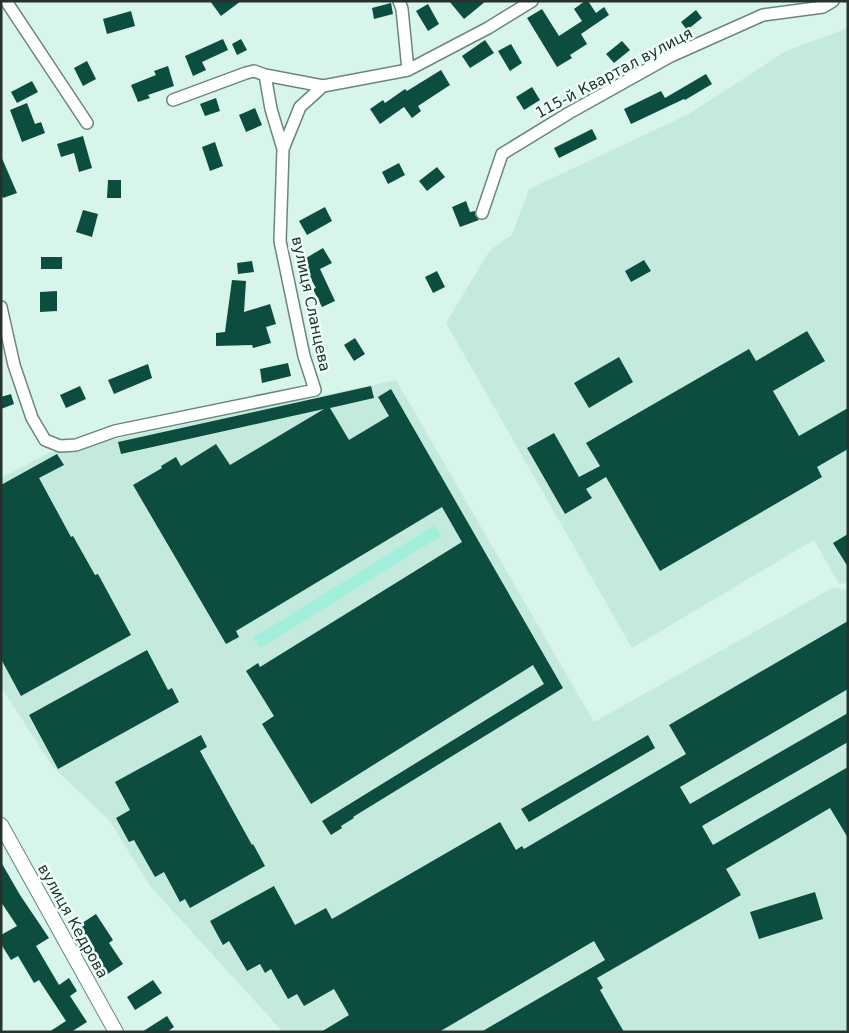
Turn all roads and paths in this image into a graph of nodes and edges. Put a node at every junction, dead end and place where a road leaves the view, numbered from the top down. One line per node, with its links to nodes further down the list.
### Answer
1 (6, 1): 9 (street)
2 (399, 1): 5 (street)
3 (532, 1): 5 (street)
4 (833, 1): 11 (street, 115-й Квартал вулиця)
5 (408, 70): 7 (street)
6 (265, 76): 7 (street); 8 (street); 10 (street, вулиця Сланцева)
7 (323, 86): 10 (street)
8 (172, 100)
9 (87, 123)
10 (283, 149): 12 (street, вулиця Сланцева)
11 (482, 213)
12 (1, 307)
13 (1, 825): 14 (street, вулиця Кедрова)
14 (116, 1032)

